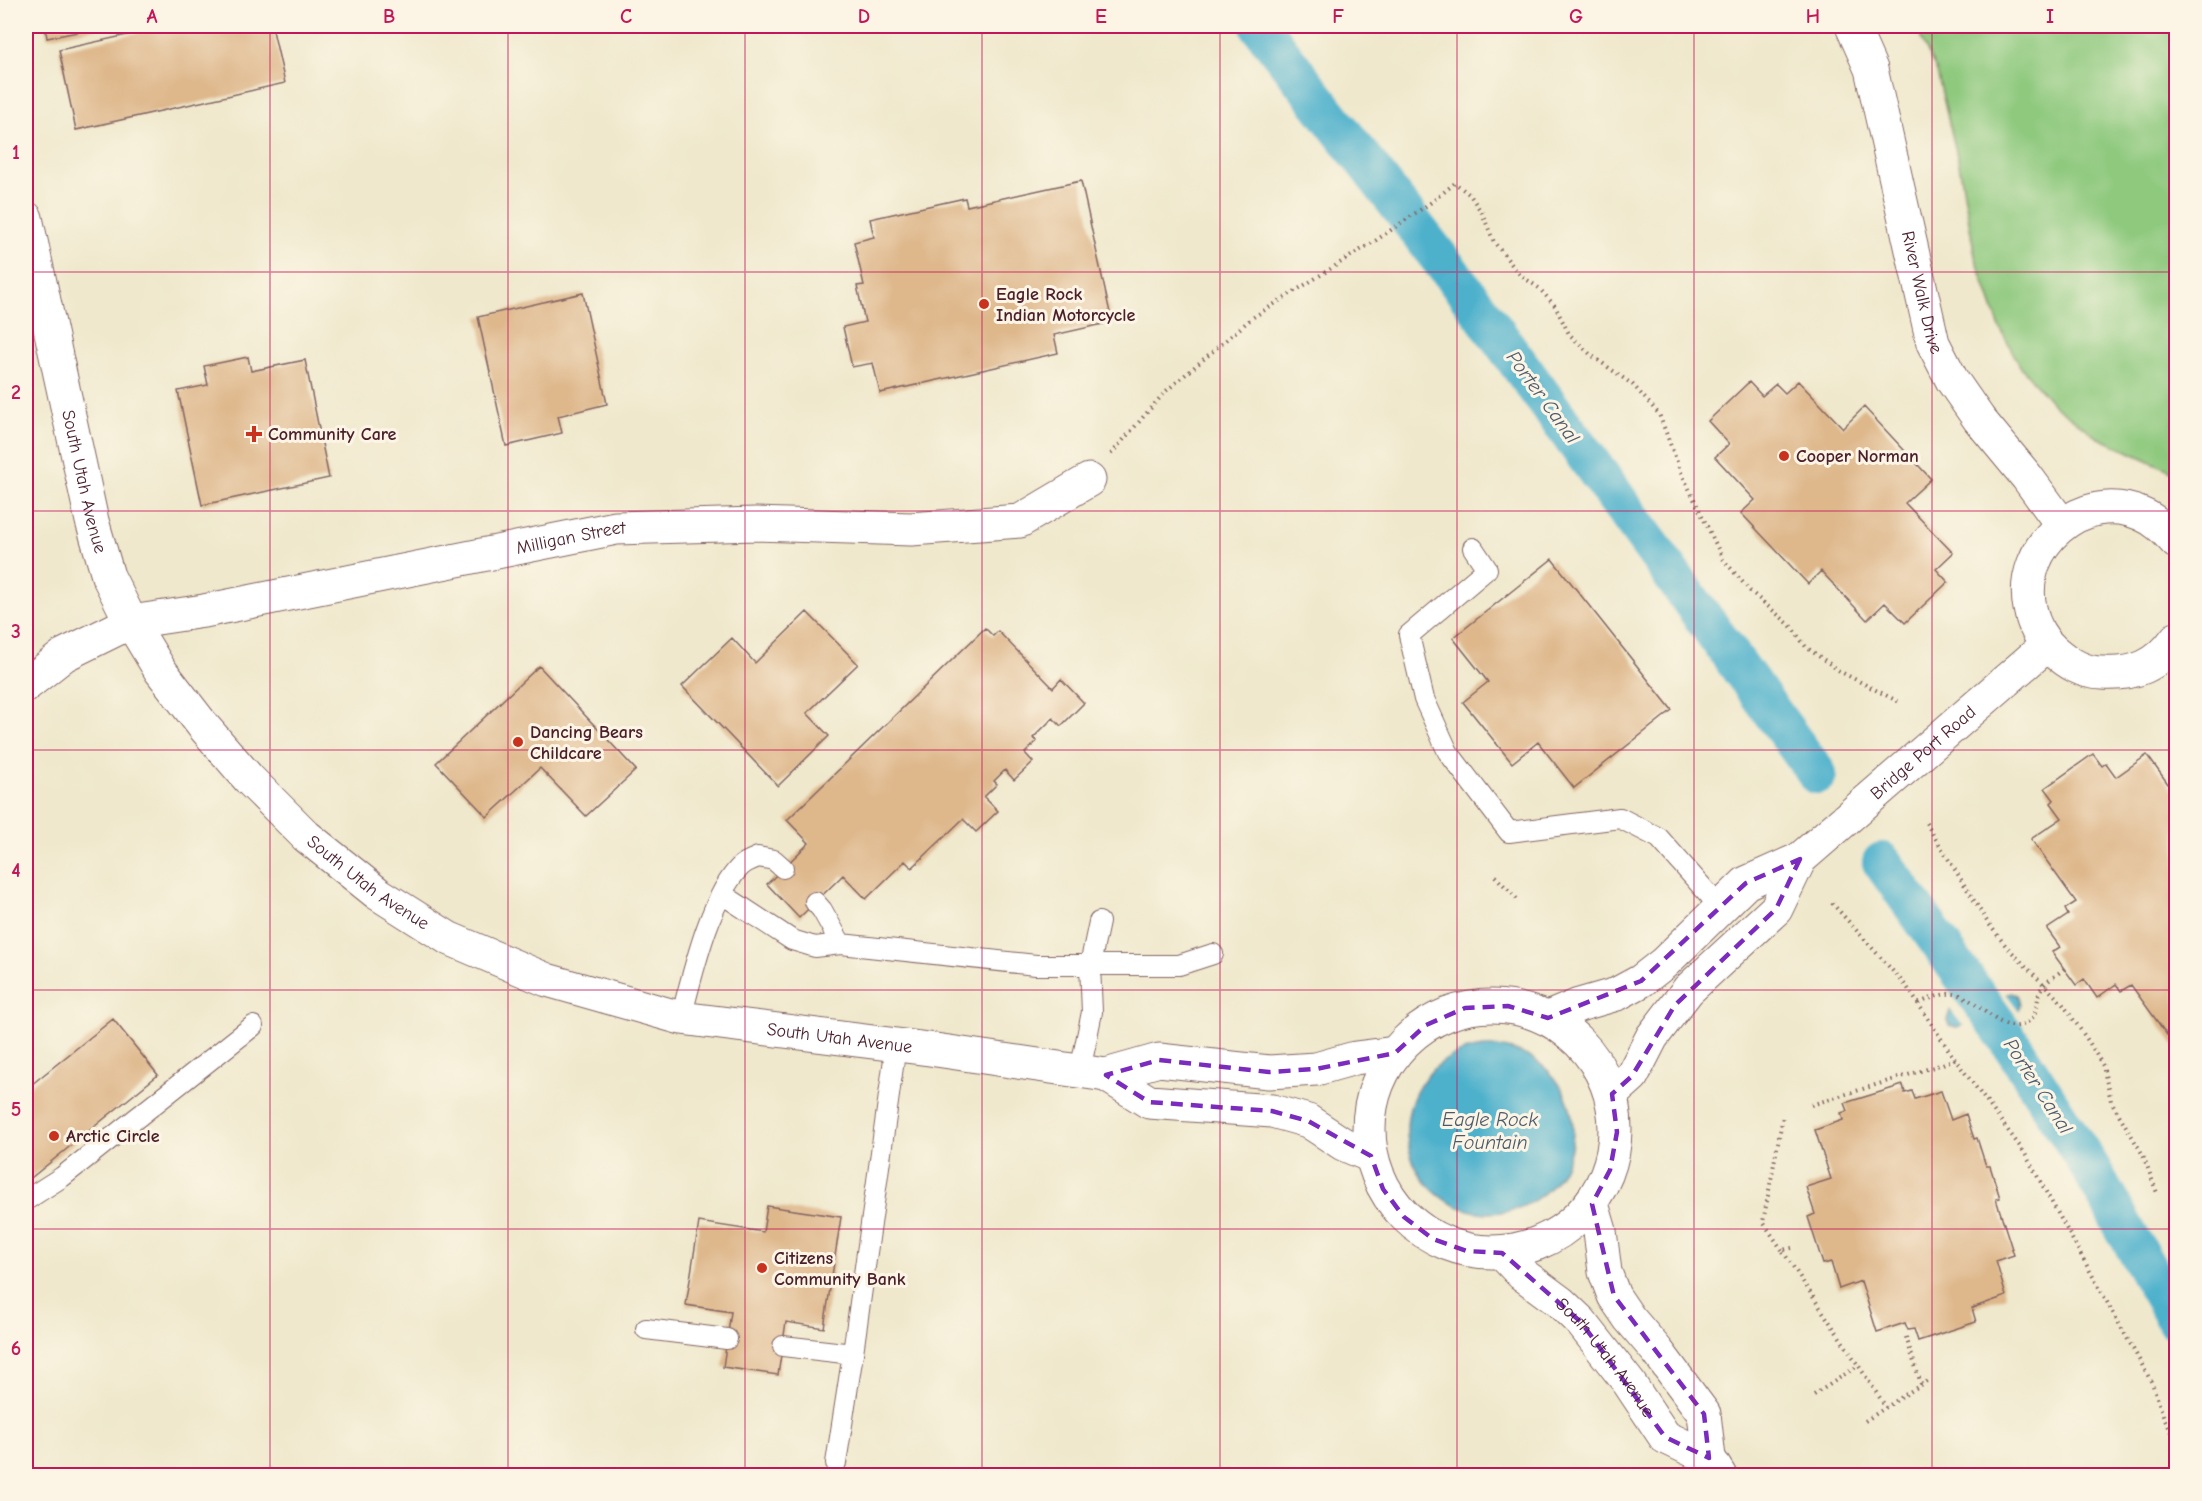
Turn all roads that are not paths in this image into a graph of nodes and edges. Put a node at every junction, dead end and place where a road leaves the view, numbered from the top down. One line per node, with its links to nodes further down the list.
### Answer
1 (1852, 26): 4 (main road, River Walk Drive)
2 (26, 218): 7 (main road, South Utah Avenue)
3 (1089, 480): 7 (main road, Milligan Street)
4 (2062, 525): 5 (main road); 8 (main road)
5 (2176, 542)
6 (1473, 548): 15 (lane)
7 (131, 622): 10 (main road, Milligan Street); 20 (main road, South Utah Avenue)
8 (2047, 645): 9 (main road); 11 (main road, Bridge Port Road)
9 (2173, 653)
10 (26, 684)
11 (1800, 859): 15 (main road, Bridge Port Road); 26 (main road, Bridge Port Road)
12 (783, 868): 13 (lane)
13 (722, 894): 17 (lane); 20 (lane)
14 (815, 902): 17 (lane)
15 (1720, 907): 21 (main road, Bridge Port Road)
16 (1099, 922): 19 (lane)
17 (841, 944): 19 (lane)
18 (1213, 954): 19 (lane)
19 (1090, 965): 25 (lane)
20 (681, 1018): 23 (main road, South Utah Avenue)
21 (1548, 1018): 24 (main road); 26 (main road)
22 (253, 1026): 28 (lane)
23 (896, 1045): 25 (main road, South Utah Avenue); 34 (lane)
24 (1395, 1053): 25 (main road, South Utah Avenue); 27 (main road)
25 (1093, 1073): 27 (main road, South Utah Avenue)
26 (1612, 1094): 29 (main road)
27 (1371, 1156): 30 (main road)
28 (26, 1200)
29 (1592, 1204): 30 (main road); 36 (main road, South Utah Avenue)
30 (1502, 1253): 36 (main road, South Utah Avenue)
31 (646, 1329): 32 (lane)
32 (727, 1339)
33 (783, 1346): 34 (lane)
34 (853, 1354): 35 (lane)
35 (836, 1463)
36 (1714, 1467)

